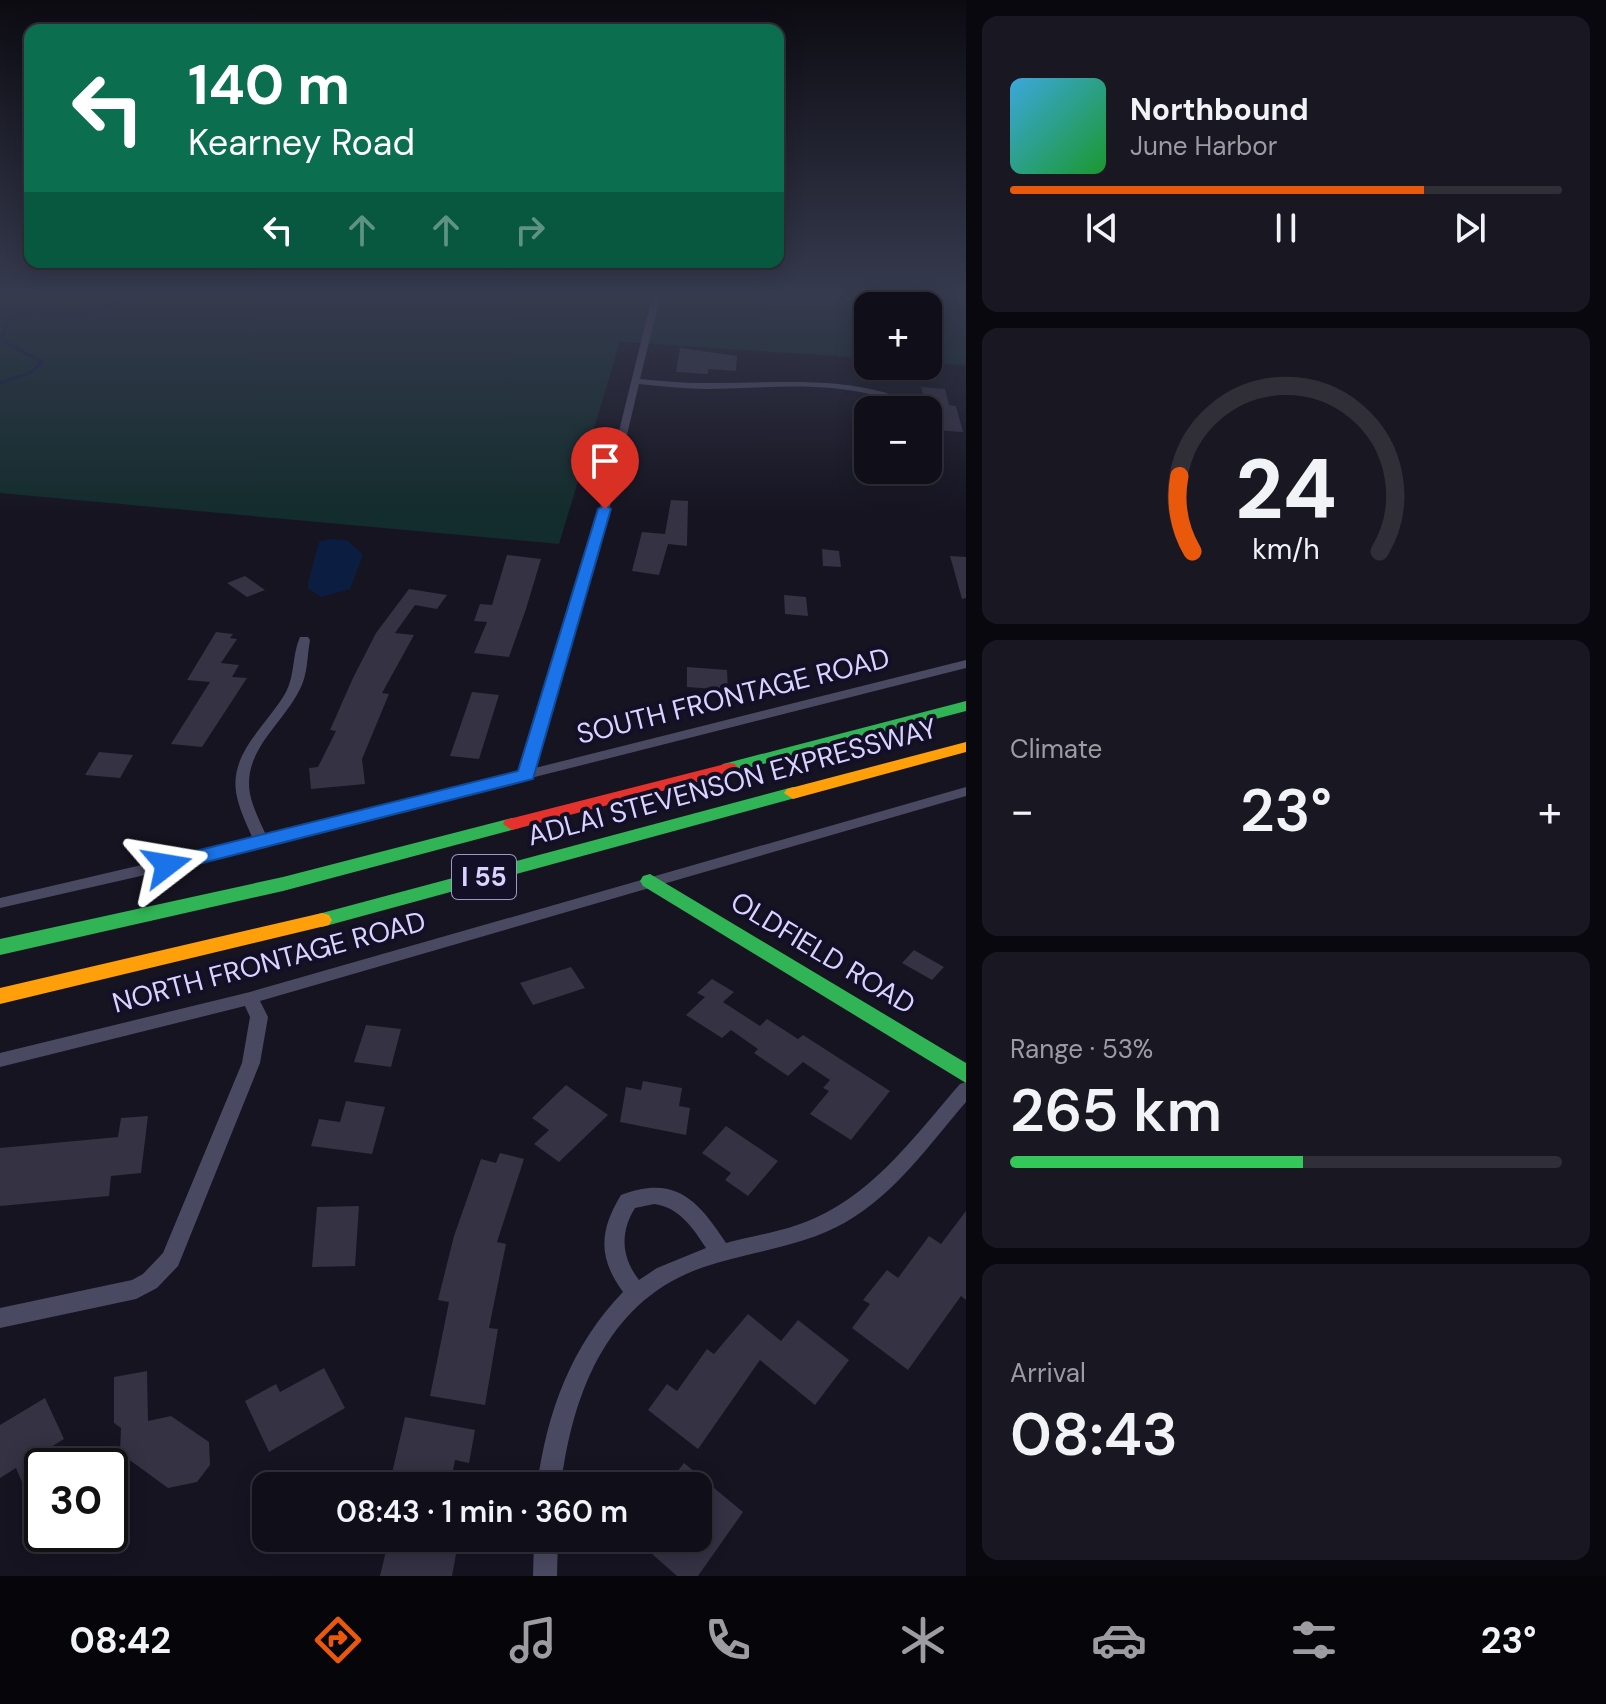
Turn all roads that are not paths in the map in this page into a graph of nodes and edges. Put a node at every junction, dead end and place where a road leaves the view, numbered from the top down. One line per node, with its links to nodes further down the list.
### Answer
1 (639, 367): 2 (street)
2 (635, 381): 3 (street); 8 (street)
3 (885, 396)
4 (304, 640): 10 (street)
5 (966, 664): 8 (street, SOUTH FRONTAGE ROAD)
6 (966, 706): 13 (main road, ADLAI STEVENSON EXPRESSWAY / I 55)
7 (966, 747): 14 (main road, ADLAI STEVENSON EXPRESSWAY / I 55)
8 (526, 775): 10 (street, SOUTH FRONTAGE ROAD)
9 (966, 791): 11 (street, NORTH FRONTAGE ROAD)
10 (261, 841): 12 (street, SOUTH FRONTAGE ROAD)
11 (650, 881): 15 (street, NORTH FRONTAGE ROAD); 17 (main road, OLDFIELD ROAD)
12 (0, 903)
13 (0, 947)
14 (0, 996)
15 (250, 998): 16 (street, NORTH FRONTAGE ROAD); 21 (street)
16 (0, 1060)
17 (966, 1074)
18 (966, 1089): 19 (street)
19 (721, 1253): 20 (street); 20 (street)
20 (637, 1293): 22 (street)
21 (0, 1318)
22 (551, 1472)
23 (546, 1552): 24 (street)
24 (545, 1576)

